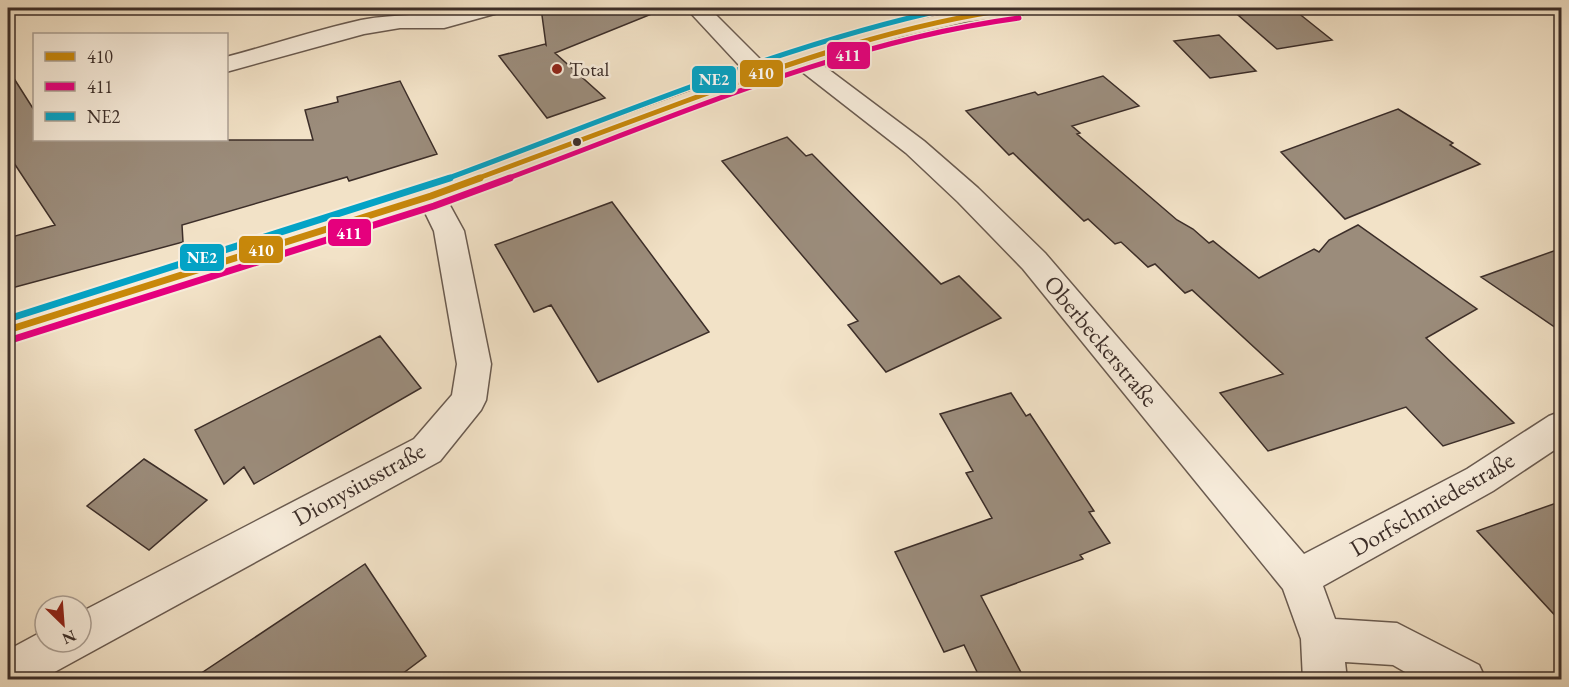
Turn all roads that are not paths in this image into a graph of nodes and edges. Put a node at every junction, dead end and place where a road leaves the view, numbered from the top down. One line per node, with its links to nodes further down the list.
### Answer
1 (490, 8): 5 (street)
2 (697, 8): 6 (street)
3 (1018, 8): 4 (main road)
4 (800, 59): 6 (main road); 10 (street, Oberbeckerstraße)
5 (228, 64)
6 (759, 72): 7 (main road)
7 (431, 196): 8 (main road); 11 (street, Dionysiusstraße)
8 (8, 330)
9 (1562, 426): 10 (street, Dorfschmiedestraße)
10 (1299, 578): 13 (street, Oberbeckerstraße)
11 (93, 628)
12 (44, 654): 14 (street)
13 (1323, 659): 15 (street)
14 (8, 673)
15 (1464, 680)

